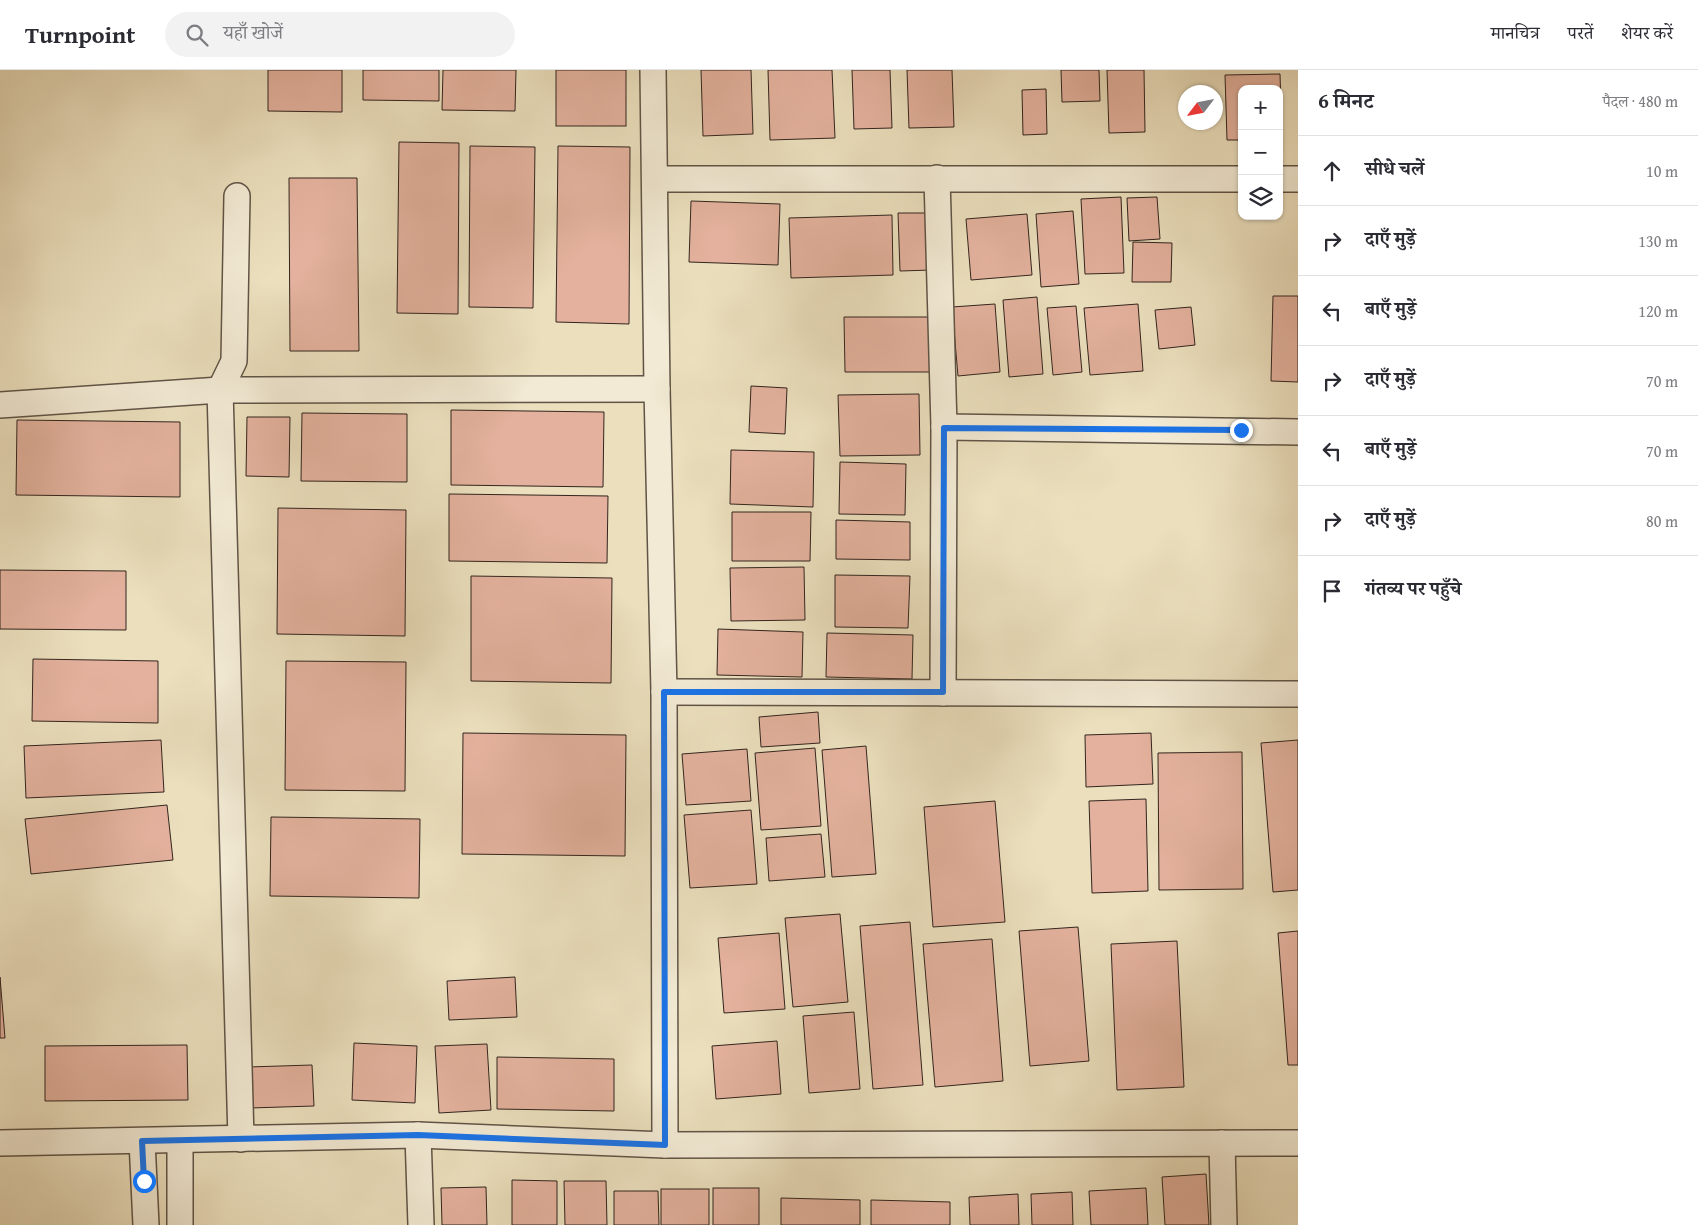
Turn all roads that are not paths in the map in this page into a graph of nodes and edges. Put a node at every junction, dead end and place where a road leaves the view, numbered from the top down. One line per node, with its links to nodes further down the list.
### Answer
1 (654, 70): 3 (street)
2 (937, 178): 3 (street); 4 (street); 11 (street)
3 (655, 179): 8 (street)
4 (1238, 179)
5 (1283, 179): 6 (street)
6 (1298, 179)
7 (237, 196): 9 (street)
8 (657, 389): 9 (street); 13 (street)
9 (220, 390): 10 (street); 17 (street)
10 (0, 405)
11 (944, 428): 12 (street); 14 (street)
12 (1298, 432)
13 (664, 692): 14 (street); 23 (street)
14 (943, 692): 15 (street)
15 (1298, 694)
16 (418, 1135): 17 (street); 23 (street); 26 (street)
17 (241, 1139): 18 (street)
18 (180, 1140): 19 (street); 25 (street)
19 (142, 1141): 20 (street); 24 (street)
20 (0, 1143)
21 (1222, 1143): 22 (street); 23 (street); 27 (street)
22 (1298, 1143)
23 (665, 1145)
24 (146, 1225)
25 (180, 1225)
26 (421, 1225)
27 (1224, 1225)

